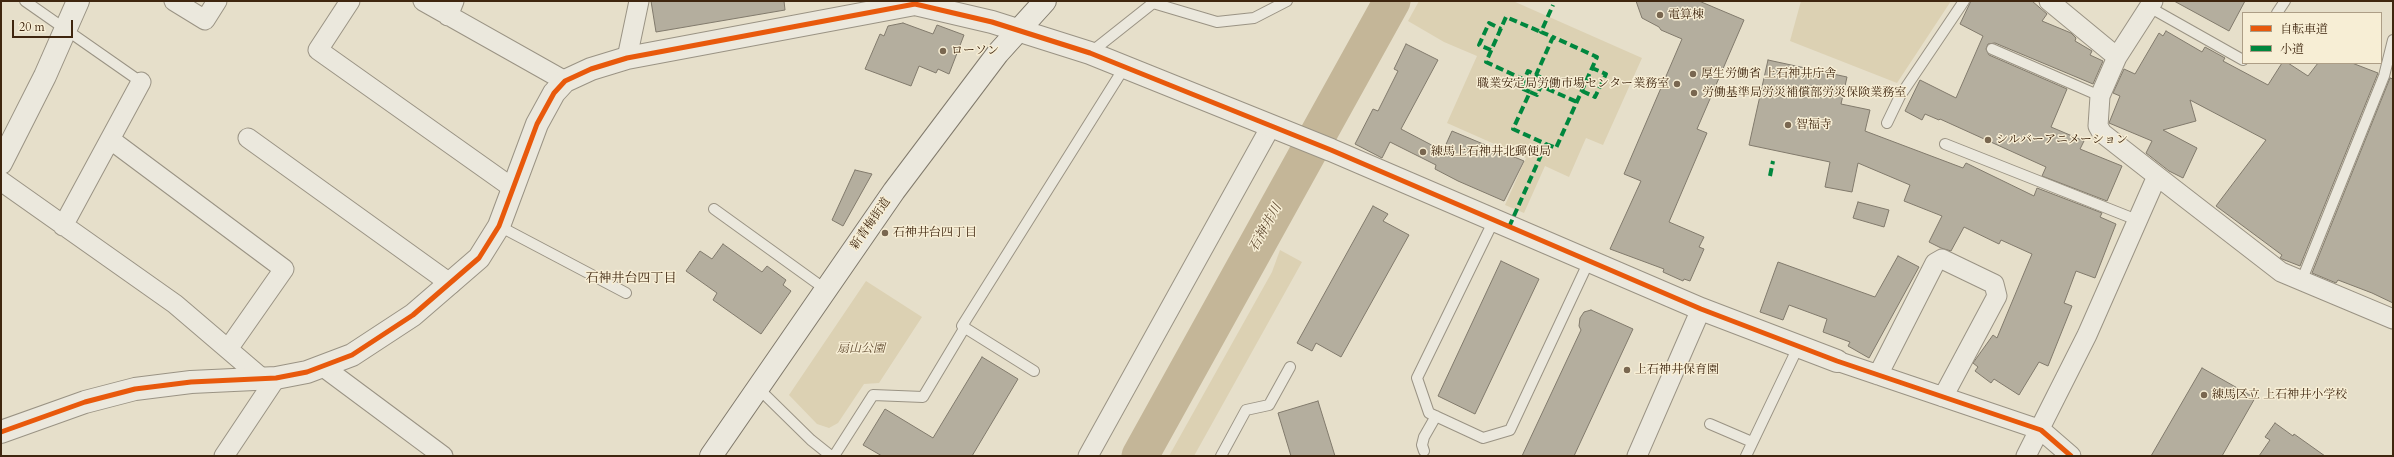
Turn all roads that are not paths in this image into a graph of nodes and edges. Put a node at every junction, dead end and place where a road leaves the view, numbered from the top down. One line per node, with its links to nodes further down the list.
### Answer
1 (25, 1): 17 (lane)
2 (78, 1): 17 (street)
3 (174, 1): 4 (street)
4 (217, 1)
5 (350, 1): 36 (street)
6 (423, 1): 14 (street)
7 (639, 1): 22 (street)
8 (1045, 1): 16 (street, 新青梅街道)
9 (1288, 1): 20 (lane)
10 (1964, 1): 28 (lane)
11 (2049, 1): 21 (street)
12 (2285, 1): 15 (lane)
13 (2151, 4): 21 (street); 23 (lane)
14 (451, 9): 25 (street)
15 (2278, 12)
16 (1018, 29): 20 (street); 22 (street); 45 (street, 新青梅街道)
17 (65, 30): 26 (lane); 33 (street)
18 (2393, 40): 43 (lane)
19 (1992, 49): 27 (lane)
20 (1090, 53): 24 (street)
21 (2117, 57): 27 (street)
22 (627, 58): 25 (street)
23 (2242, 59)
24 (1124, 68): 29 (street); 49 (lane)
25 (565, 81): 36 (street)
26 (141, 82): 31 (street)
27 (2100, 96): 34 (street)
28 (1887, 123)
29 (1270, 126): 38 (street); 70 (street)
30 (248, 138): 44 (street)
31 (111, 140): 40 (street); 51 (street)
32 (1945, 144): 39 (lane)
33 (1, 163)
34 (2157, 176): 39 (street); 43 (street)
35 (1, 181): 40 (street)
36 (514, 189): 41 (street)
37 (714, 208): 45 (lane)
38 (1494, 220): 42 (street); 60 (lane)
39 (2137, 220): 62 (street)
40 (63, 226): 51 (street)
41 (499, 226): 44 (street); 46 (lane)
42 (1589, 261): 47 (street); 60 (lane)
43 (2301, 282): 48 (street)
44 (451, 284): 53 (street)
45 (825, 289): 58 (street, 新青梅街道)
46 (626, 293)
47 (1701, 309): 50 (street); 72 (street)
48 (2393, 319)
49 (965, 327): 55 (lane); 69 (lane)
50 (1799, 345): 52 (street); 64 (lane)
51 (228, 349): 57 (street)
52 (1837, 361): 56 (street)
53 (322, 366): 57 (street); 67 (street)
54 (1290, 368): 71 (lane)
55 (1034, 372)
56 (1878, 375): 59 (street); 59 (street)
57 (270, 379): 63 (street); 66 (street)
58 (758, 388): 68 (street, 新青梅街道); 69 (lane)
59 (1943, 397): 62 (street)
60 (1436, 416): 65 (lane)
61 (1710, 424): 64 (lane)
62 (2041, 430): 74 (street); 75 (street)
63 (1, 432)
64 (1752, 442): 73 (lane)
65 (1424, 451)
66 (224, 456)
67 (443, 456)
68 (711, 456)
69 (833, 456)
70 (1088, 456)
71 (1221, 456)
72 (1637, 456)
73 (1746, 456)
74 (2026, 456)
75 (2071, 456)

